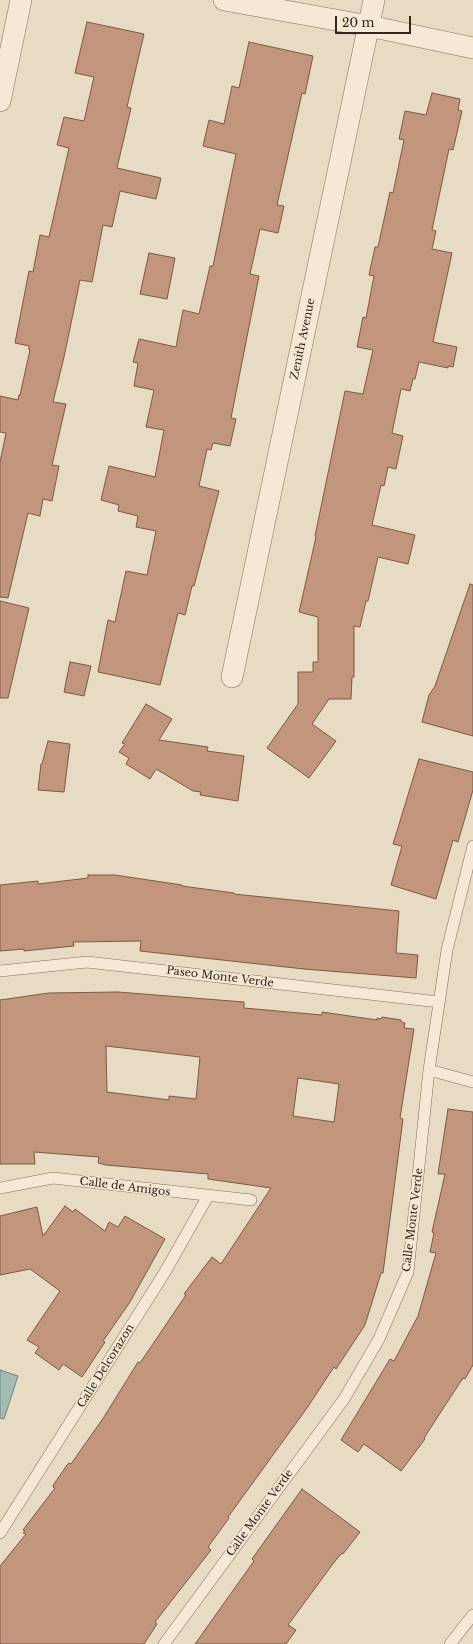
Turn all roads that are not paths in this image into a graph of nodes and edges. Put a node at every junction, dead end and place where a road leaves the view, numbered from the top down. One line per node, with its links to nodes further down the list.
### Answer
1 (21, 0): 6 (street)
2 (224, 0): 4 (street)
3 (374, 0): 4 (street, Zenith Avenue)
4 (369, 26): 5 (street); 7 (street, Zenith Avenue)
5 (473, 48)
6 (0, 101)
7 (232, 677)
8 (473, 846): 9 (lane, Calle Monte Verde)
9 (471, 860): 11 (lane, Calle Monte Verde)
10 (0, 971): 11 (lane, Paseo Monte Verde)
11 (439, 1002): 12 (lane, Calle Monte Verde)
12 (429, 1070): 13 (lane); 19 (lane, Calle Monte Verde)
13 (473, 1082)
14 (0, 1188): 15 (lane, Calle de Amigos)
15 (208, 1196): 16 (lane, Calle de Amigos); 17 (lane, Calle Delcorazon)
16 (251, 1200)
17 (0, 1533)
18 (473, 1615): 20 (lane)
19 (164, 1644)
20 (450, 1644)

